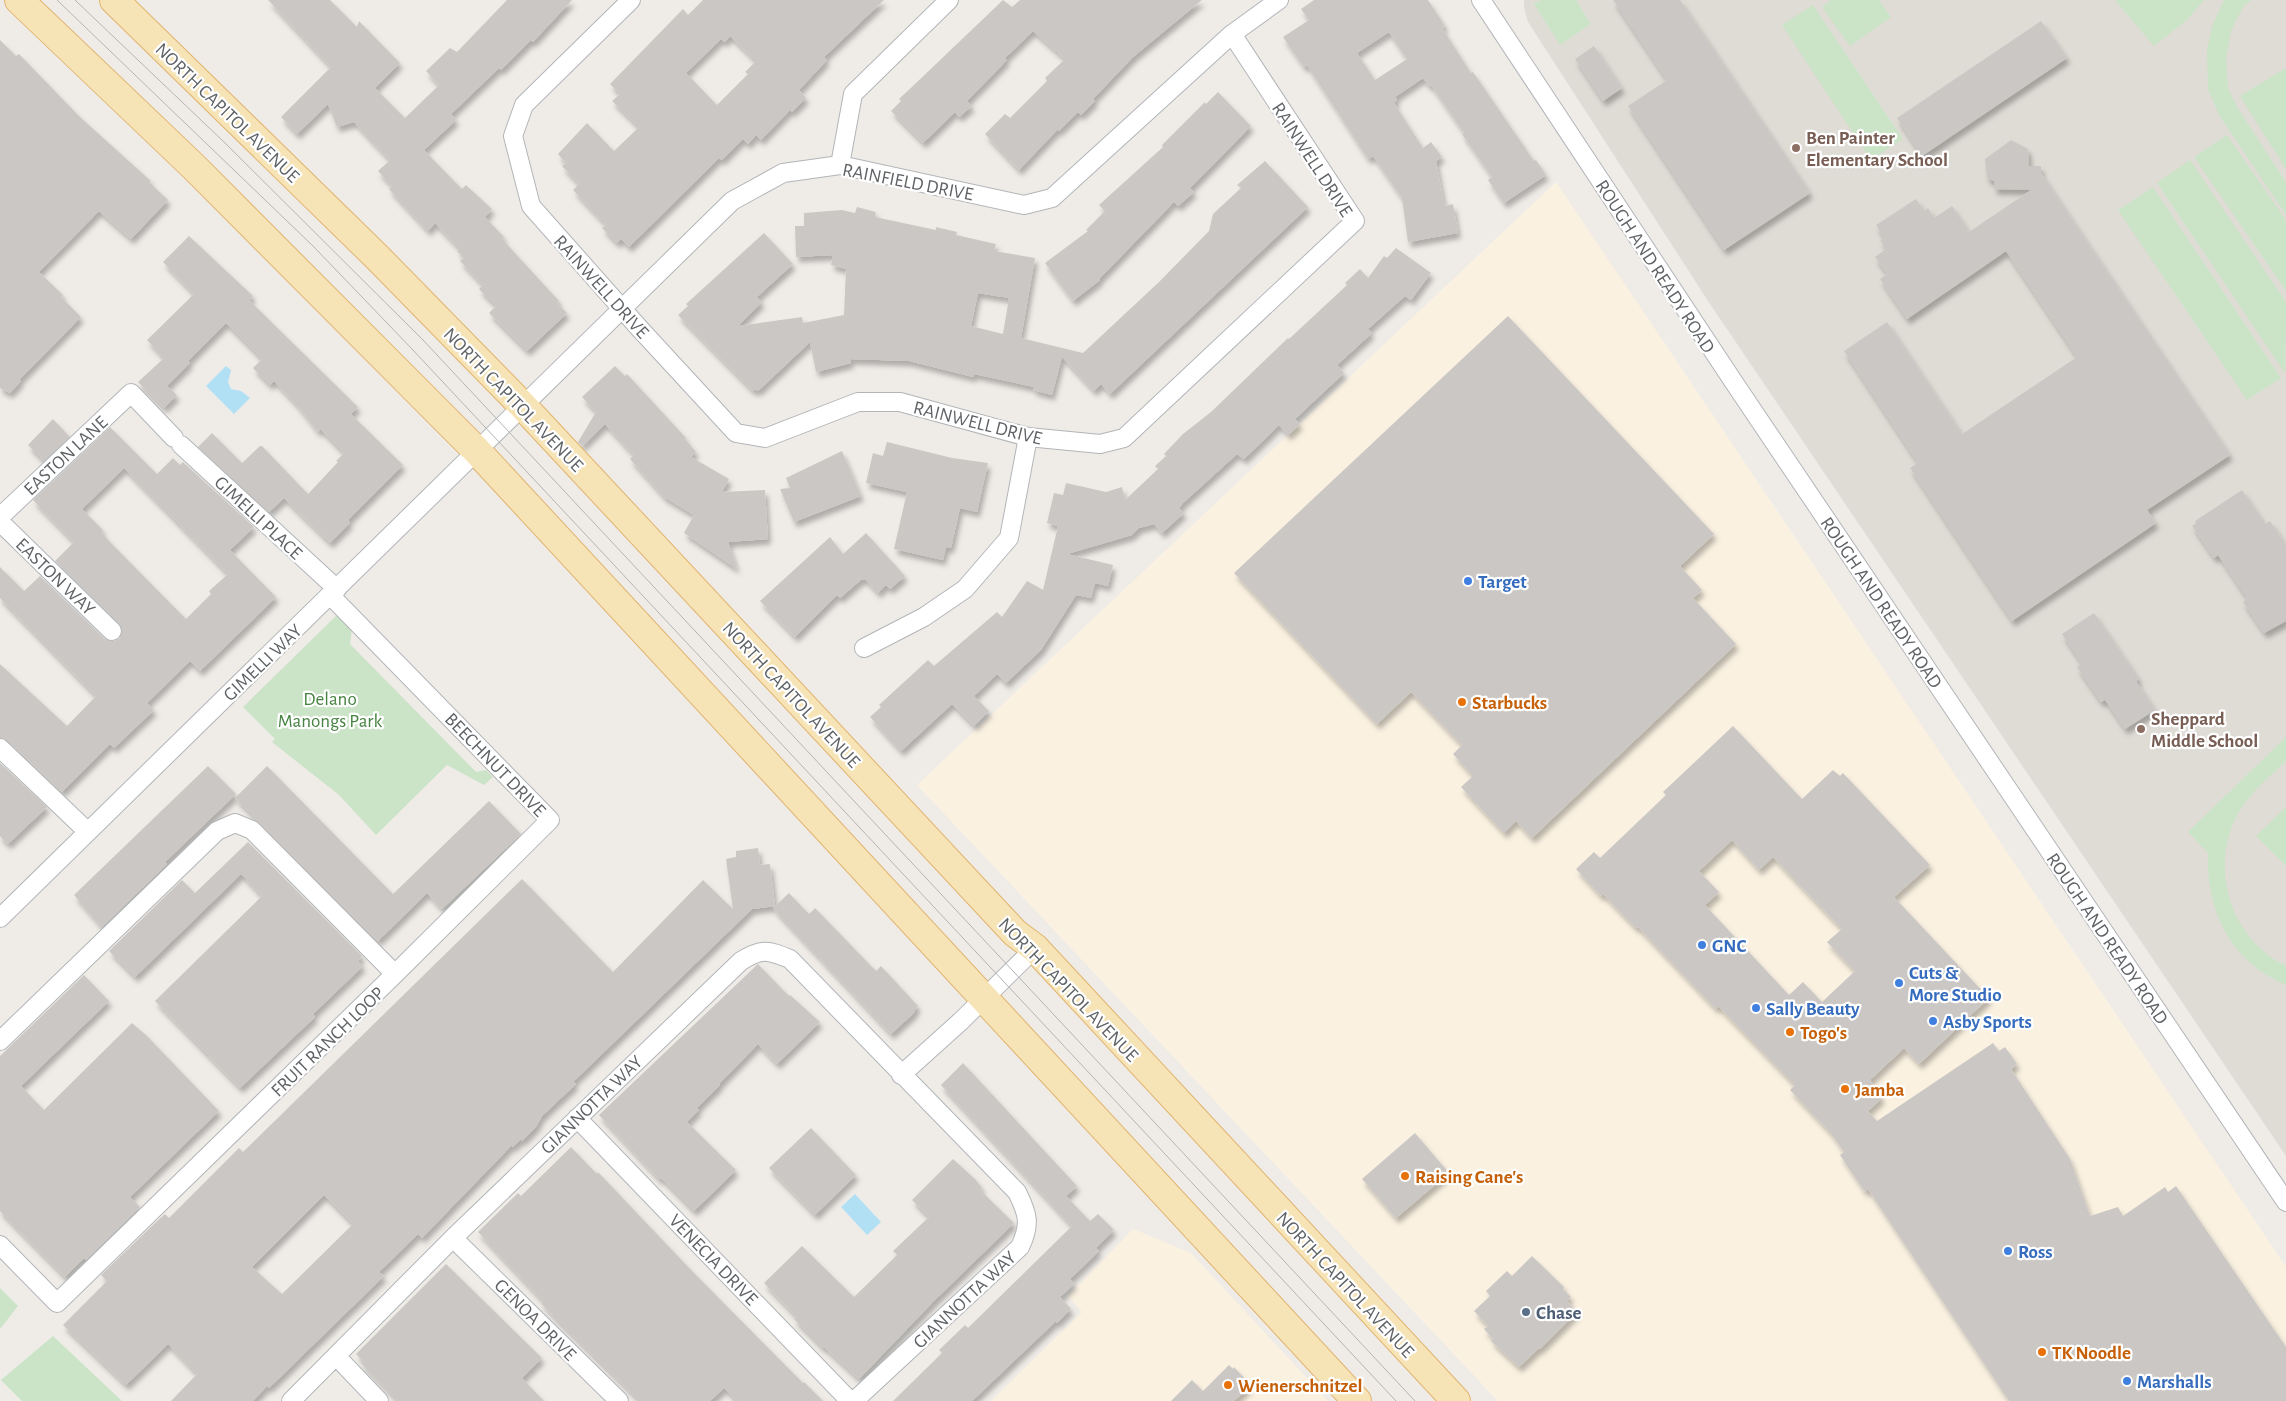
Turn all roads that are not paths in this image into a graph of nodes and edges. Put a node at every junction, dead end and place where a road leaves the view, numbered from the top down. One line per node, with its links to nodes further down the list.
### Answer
1 (19, 0): 13 (main road)
2 (114, 0): 11 (main road, NORTH CAPITOL AVENUE)
3 (631, 0): 9 (street, RAINWELL DRIVE)
4 (949, 0): 8 (street)
5 (1279, 0): 7 (street, RAINFIELD DRIVE)
6 (1481, 0): 28 (street, ROUGH AND READY ROAD)
7 (1232, 34): 8 (street, RAINFIELD DRIVE); 12 (street, RAINWELL DRIVE)
8 (840, 165): 9 (street, RAINFIELD DRIVE)
9 (623, 310): 11 (street, RAINFIELD DRIVE); 12 (street, RAINWELL DRIVE)
10 (131, 393): 14 (street, EASTON LANE); 16 (street, GIMELLI PLACE)
11 (522, 406): 13 (street, GIMELLI WAY); 22 (main road, NORTH CAPITOL AVENUE)
12 (1028, 438): 18 (street)
13 (476, 450): 16 (street, GIMELLI WAY); 24 (main road)
14 (0, 517)
15 (0, 522): 17 (street, EASTON WAY)
16 (333, 592): 20 (street, GIMELLI WAY); 23 (street, BEECHNUT DRIVE)
17 (112, 631)
18 (864, 648)
19 (0, 748): 20 (street)
20 (88, 832): 21 (street, GIMELLI WAY)
21 (0, 918)
22 (1035, 948): 24 (street); 38 (main road, NORTH CAPITOL AVENUE)
23 (395, 974): 25 (street, FRUIT RANCH LOOP); 30 (street, FRUIT RANCH LOOP)
24 (985, 997): 26 (street); 37 (main road)
25 (0, 1041)
26 (902, 1075): 27 (street, GIANNOTTA WAY); 36 (street, GIANNOTTA WAY)
27 (578, 1118): 29 (street, GIANNOTTA WAY); 35 (street, VENECIA DRIVE)
28 (2286, 1202)
29 (453, 1238): 31 (street, GIANNOTTA WAY); 34 (street, GENOA DRIVE)
30 (0, 1245)
31 (336, 1356): 32 (street, GIANNOTTA WAY); 33 (street)
32 (292, 1401)
33 (379, 1401)
34 (619, 1401)
35 (850, 1401)
36 (854, 1401)
37 (1357, 1401)
38 (1456, 1401)

